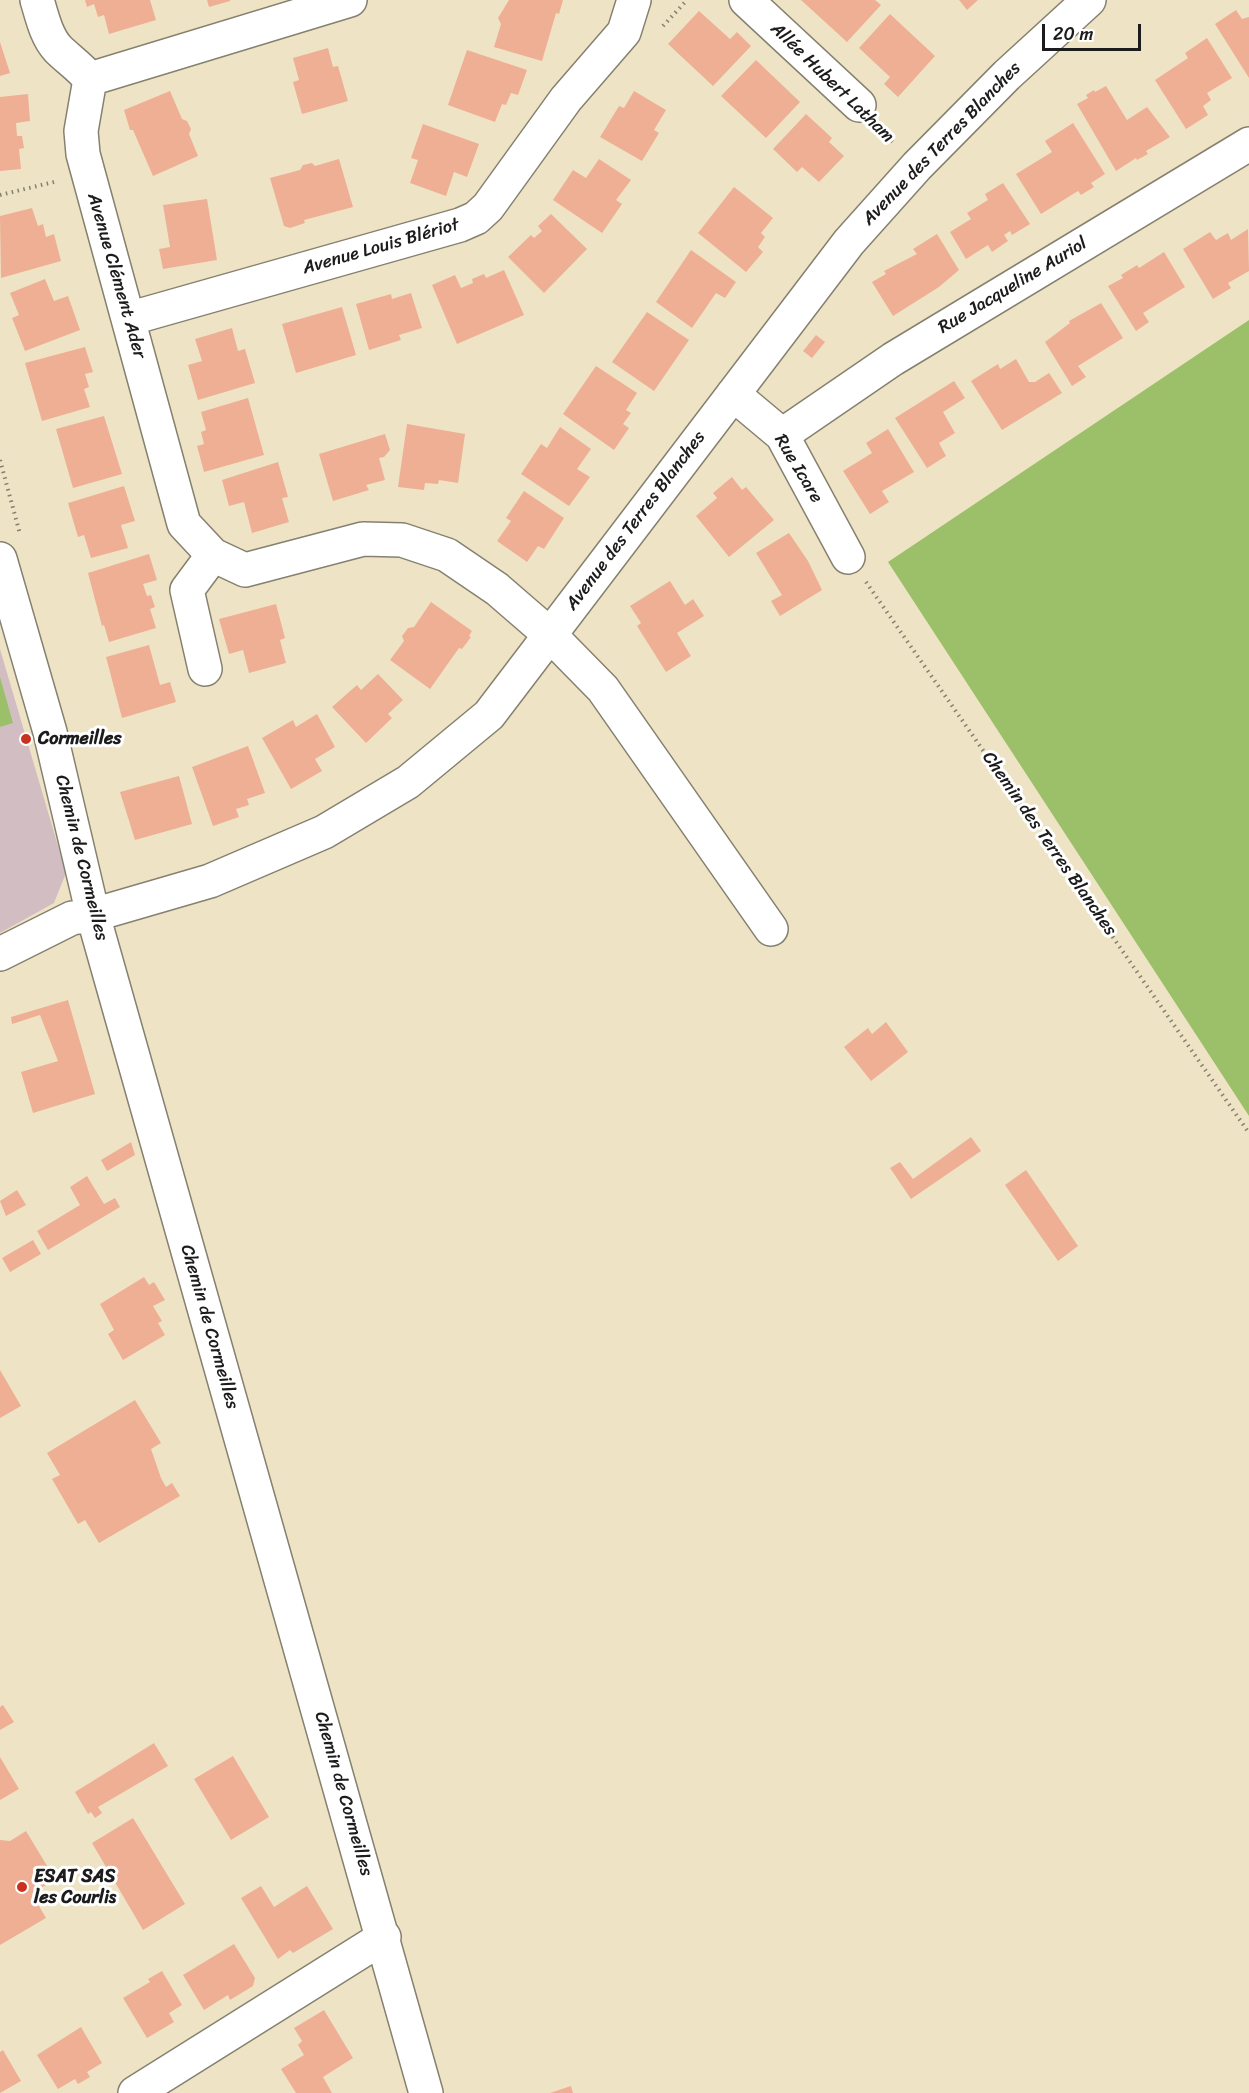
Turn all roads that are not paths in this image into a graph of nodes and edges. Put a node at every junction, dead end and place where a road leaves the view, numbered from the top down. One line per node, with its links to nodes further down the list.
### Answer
1 (37, 0): 6 (street)
2 (350, 0): 6 (street)
3 (634, 0): 9 (street, Avenue Louis Blériot)
4 (746, 0): 7 (street, Allée Hubert Latham)
5 (1089, 0): 10 (street, Avenue des Terres Blanches)
6 (90, 79): 9 (street, Avenue Clément Ader)
7 (859, 105)
8 (1249, 144): 11 (street, Rue Jacqueline Auriol)
9 (129, 319): 12 (street, Avenue Clément Ader)
10 (733, 394): 11 (street, Rue Icare); 15 (street, Avenue des Terres Blanches)
11 (782, 435): 13 (street, Rue Icare)
12 (213, 555): 15 (street, Avenue Clément Ader); 16 (street)
13 (848, 557)
14 (0, 559): 17 (street, Chemin de Cormeilles)
15 (549, 634): 17 (street, Avenue des Terres Blanches); 18 (street, Avenue Clément Ader)
16 (205, 669)
17 (93, 915): 19 (street); 20 (street, Chemin de Cormeilles)
18 (771, 928)
19 (0, 954)
20 (384, 1937): 21 (street); 22 (street, Chemin de Cormeilles)
21 (135, 2093)
22 (426, 2093)

